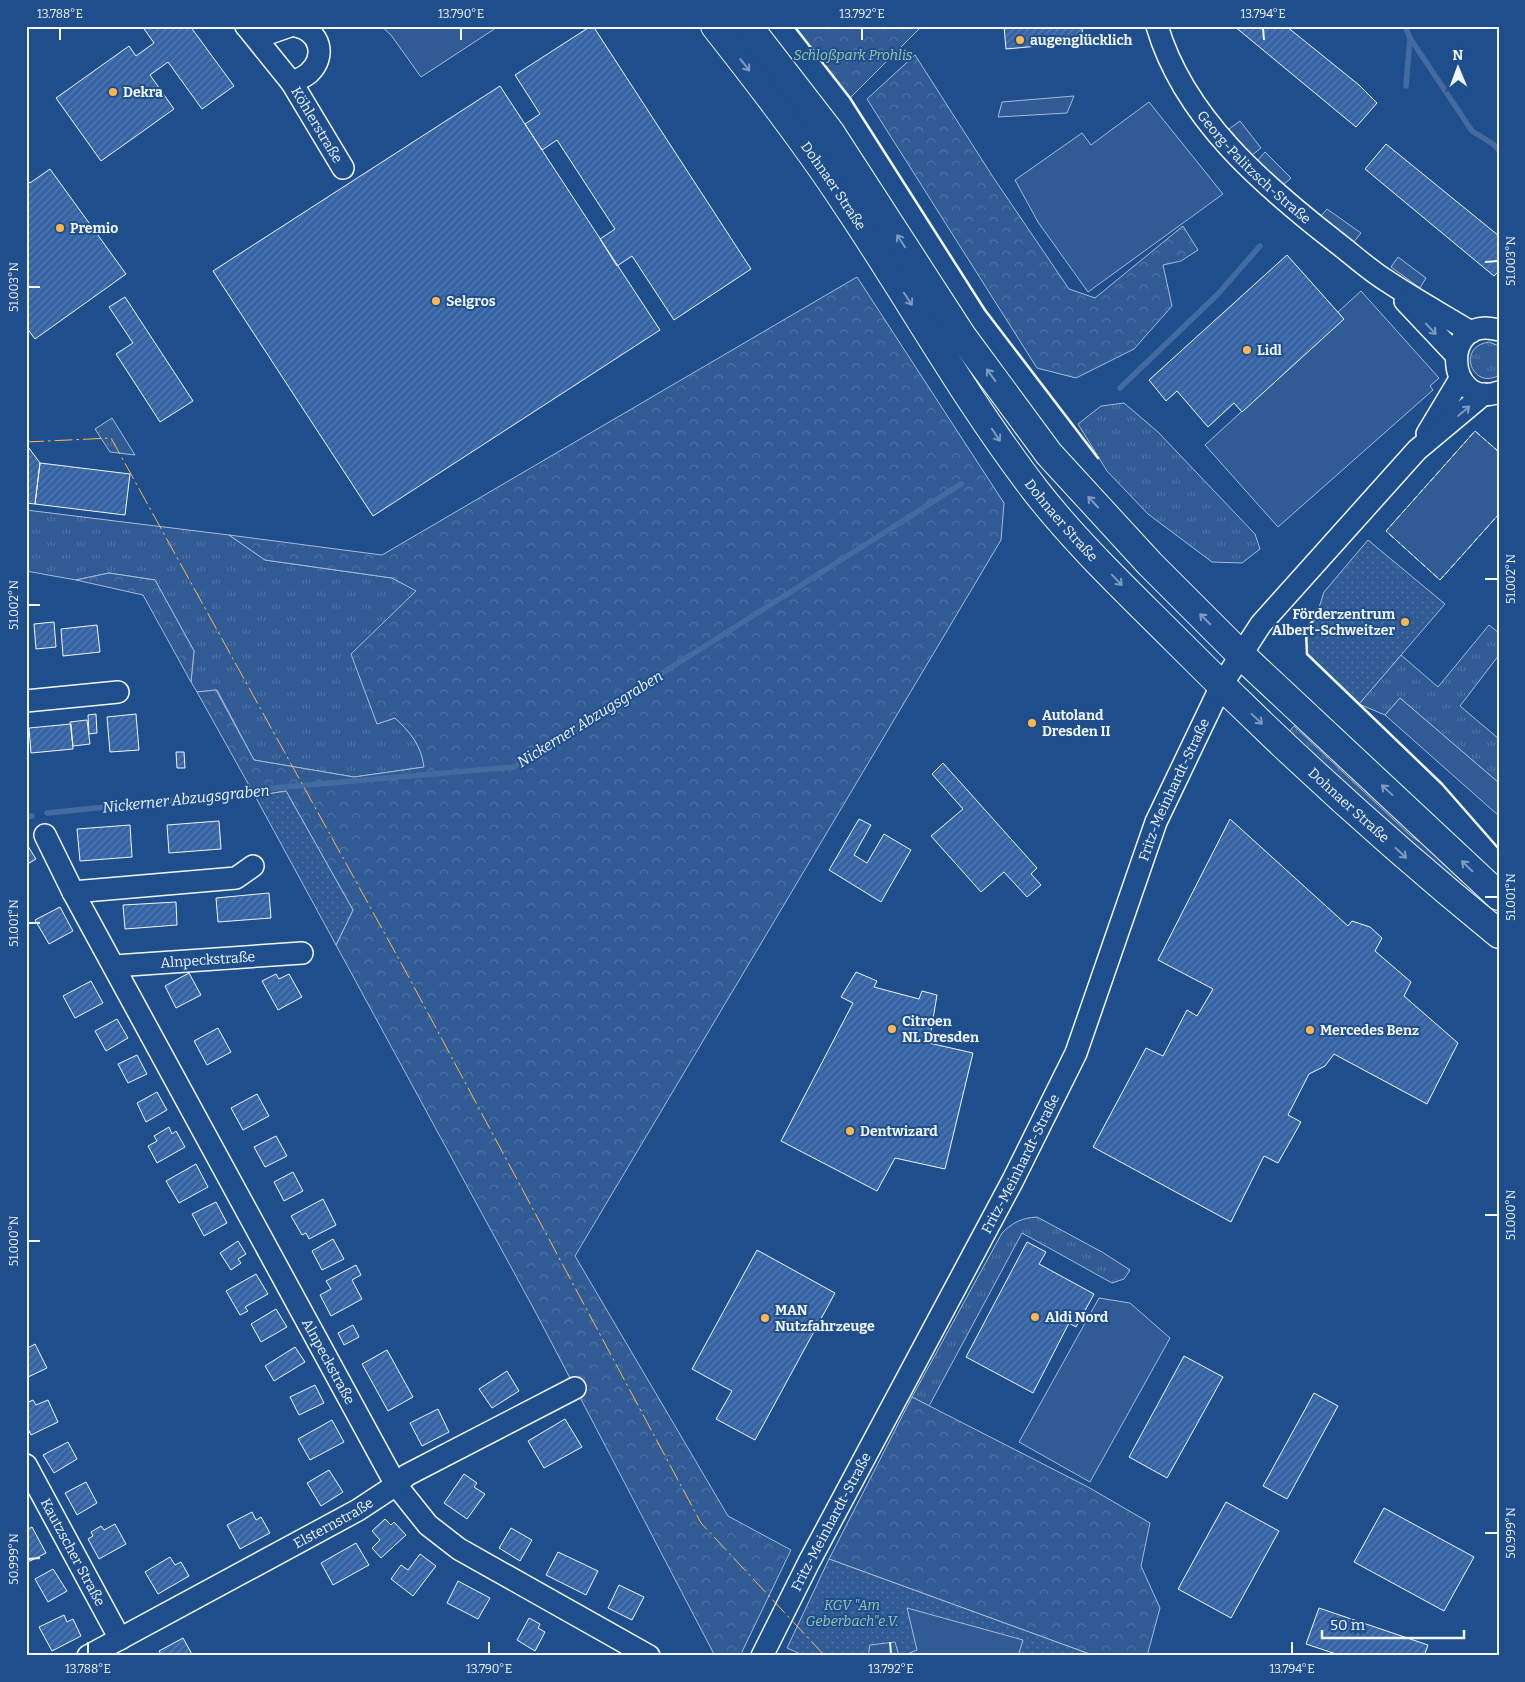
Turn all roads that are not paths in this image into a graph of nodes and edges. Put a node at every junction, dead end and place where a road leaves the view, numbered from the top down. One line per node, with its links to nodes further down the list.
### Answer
1 (246, 26): 2 (street, Köhlerstraße); 7 (street, Köhlerstraße)
2 (290, 26)
3 (296, 26): 7 (street, Köhlerstraße)
4 (715, 26): 17 (main road, Dohnaer Straße, one-way to 17)
5 (748, 26): 16 (main road, Dohnaer Straße, one-way to 5)
6 (1158, 26): 9 (street, Georg-Palitzsch-Straße)
7 (292, 83): 8 (street, Köhlerstraße)
8 (343, 168)
9 (1386, 280): 11 (street, Georg-Palitzsch-Straße); 12 (street, Georg-Palitzsch-Straße, one-way to 12)
10 (1499, 330): 11 (street)
11 (1471, 332): 12 (street)
12 (1456, 354): 13 (street)
13 (1460, 379): 14 (street); 15 (street)
14 (1491, 393): 15 (street, one-way to 14)
15 (1417, 450): 16 (street)
16 (1240, 654): 17 (street, Fritz-Meinhardt-Straße); 23 (main road, Dohnaer Straße, one-way to 16)
17 (1221, 686): 24 (main road, Dohnaer Straße, one-way to 24); 33 (street, Fritz-Meinhardt-Straße)
18 (118, 692): 19 (street)
19 (26, 701)
20 (45, 835): 22 (street, Alnpeckstraße)
21 (253, 866): 22 (street)
22 (73, 892): 26 (street, Alnpeckstraße)
23 (1499, 896)
24 (1499, 934)
25 (302, 953): 26 (street, Alnpeckstraße)
26 (114, 966): 29 (street, Alnpeckstraße)
27 (575, 1388): 29 (street, Elsternstraße)
28 (26, 1465): 30 (street, Kautzscher Straße)
29 (396, 1485): 30 (street, Elsternstraße); 32 (street, Alnpeckstraße)
30 (120, 1639): 31 (street, Elsternstraße)
31 (88, 1656)
32 (649, 1656)
33 (762, 1656)

